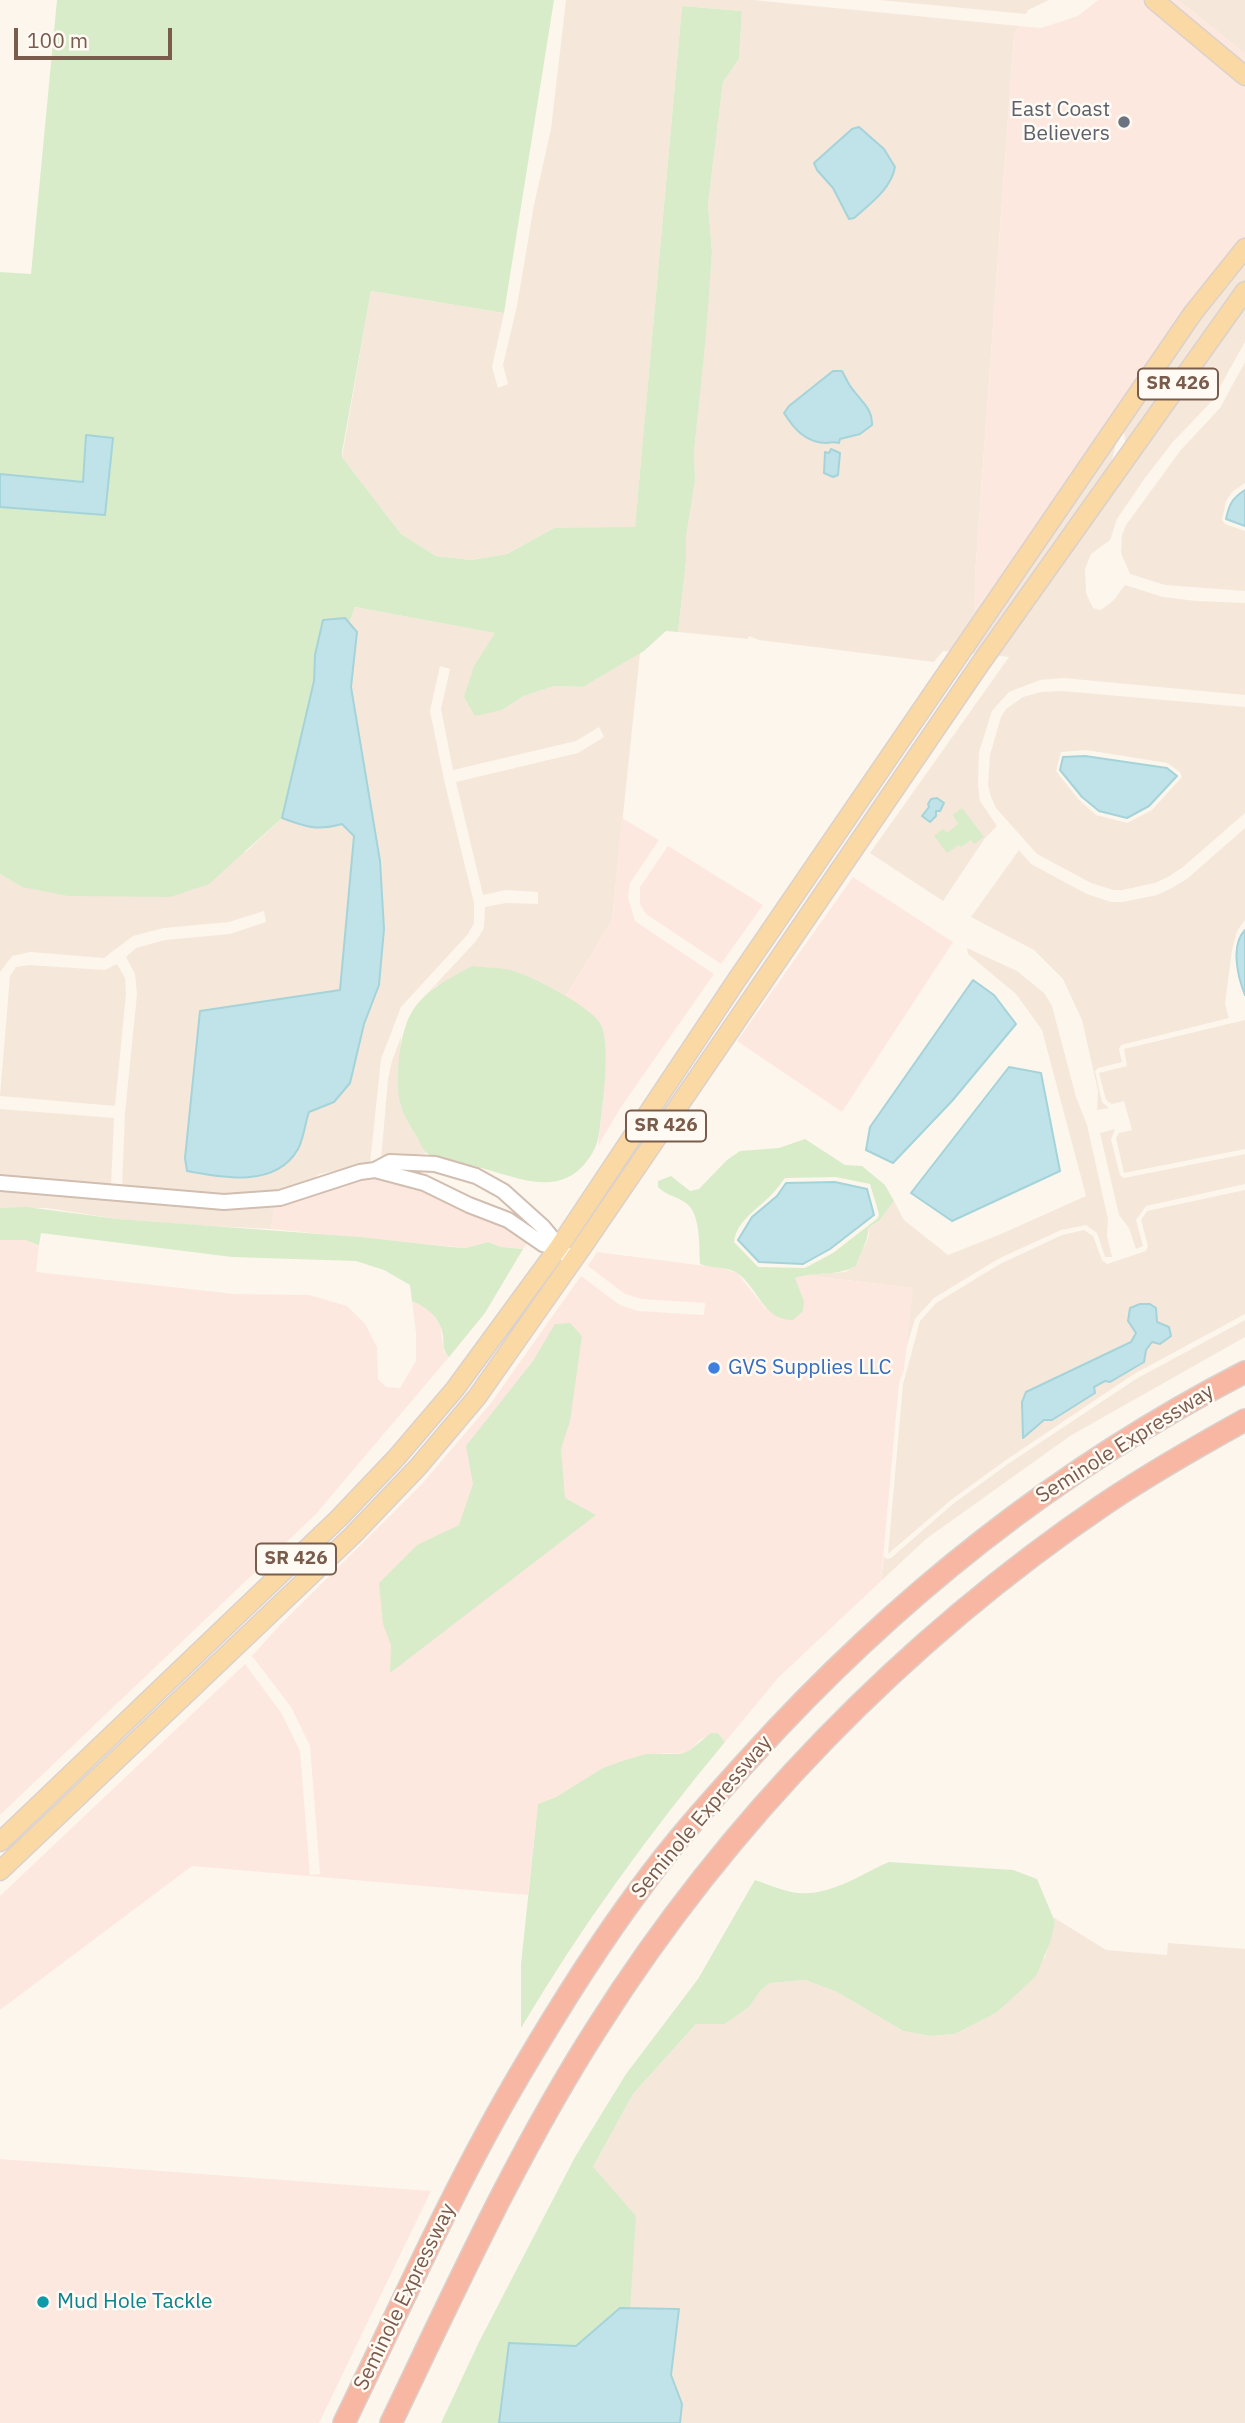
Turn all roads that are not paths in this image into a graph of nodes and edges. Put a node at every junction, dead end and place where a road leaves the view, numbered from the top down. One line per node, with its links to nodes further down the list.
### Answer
1 (1154, 0): 2 (main road)
2 (1245, 76)
3 (1245, 248): 5 (main road, SR 426)
4 (1245, 291): 6 (main road, SR 426)
5 (1117, 423): 6 (main road); 9 (main road, SR 426)
6 (1112, 478): 10 (main road, SR 426)
7 (375, 1170): 8 (street); 9 (street); 9 (street)
8 (0, 1183)
9 (559, 1247): 10 (street); 13 (main road, SR 426)
10 (572, 1262): 14 (main road, SR 426)
11 (1245, 1372): 15 (highway, Seminole Expressway)
12 (1245, 1420): 16 (highway, Seminole Expressway)
13 (0, 1842)
14 (0, 1871)
15 (344, 2423)
16 (391, 2423)

